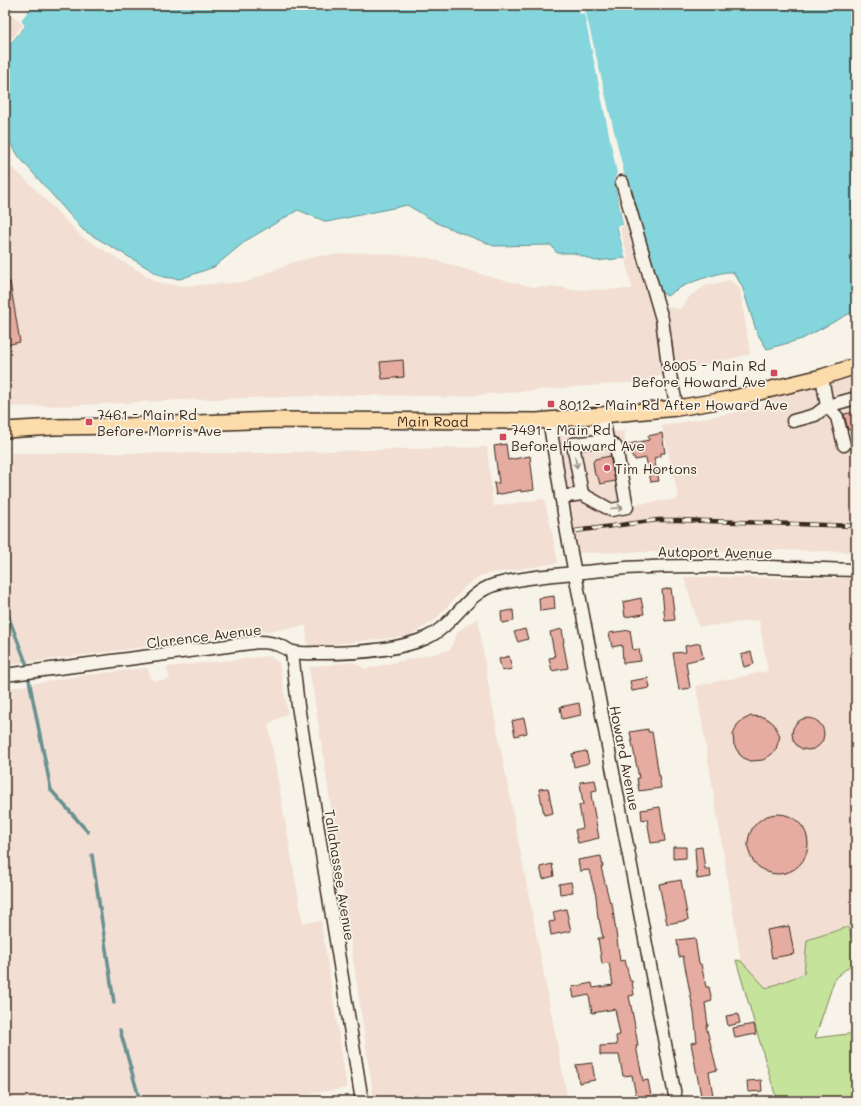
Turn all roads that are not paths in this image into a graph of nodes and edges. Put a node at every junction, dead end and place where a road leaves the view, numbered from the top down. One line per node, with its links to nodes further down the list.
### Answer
1 (622, 182): 6 (street)
2 (856, 366): 3 (main road, Main Road)
3 (822, 377): 5 (street); 6 (main road, Main Road)
4 (856, 398): 5 (street)
5 (827, 406): 9 (street); 12 (street)
6 (677, 408): 7 (main road, Main Road)
7 (603, 415): 8 (main road, Main Road); 11 (street)
8 (549, 419): 10 (main road, Main Road); 14 (street, Howard Avenue)
9 (793, 421)
10 (5, 430)
11 (607, 440): 13 (street, one-way to 13); 13 (street, one-way to 11)
12 (844, 445)
13 (582, 494): 14 (street)
14 (561, 497): 16 (street, Howard Avenue)
15 (856, 570): 16 (street, Autoport Avenue)
16 (575, 573): 17 (street, Clarence Avenue); 20 (street, Howard Avenue)
17 (292, 652): 18 (street, Clarence Avenue); 19 (street, Tallahassee Avenue)
18 (5, 675)
19 (362, 1101)
20 (676, 1101)

